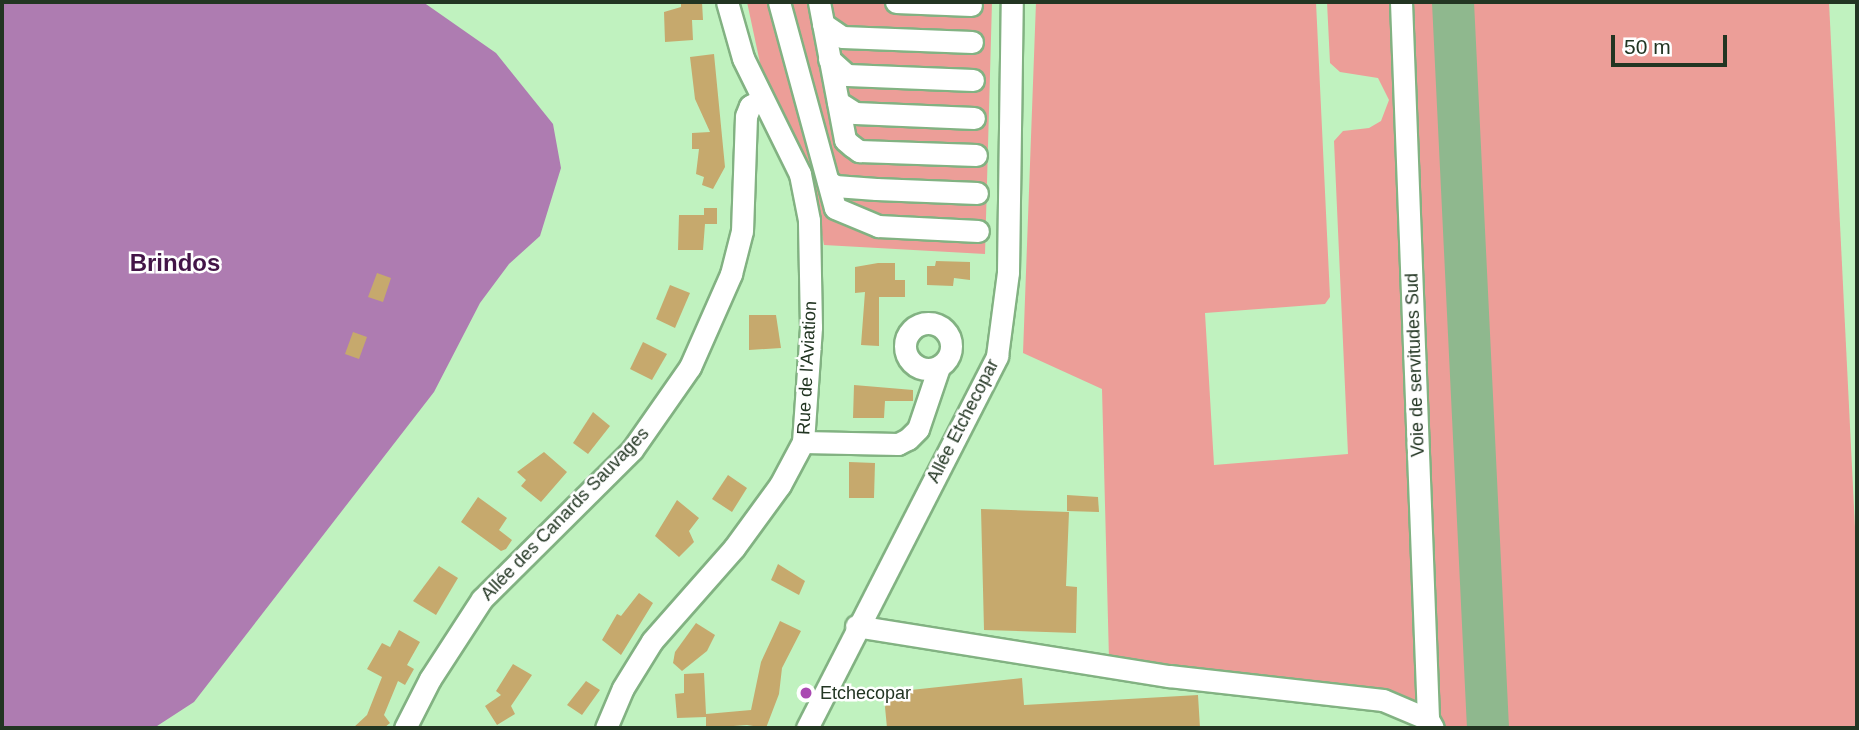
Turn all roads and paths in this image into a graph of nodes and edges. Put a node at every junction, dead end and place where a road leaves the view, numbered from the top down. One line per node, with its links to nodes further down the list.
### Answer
1 (727, 2): 12 (street, Rue de l'Aviation)
2 (779, 2): 16 (street)
3 (819, 2): 8 (street)
4 (896, 2): 7 (street)
5 (1012, 2): 21 (street, Allée Etchecopar)
6 (1401, 2): 22 (street, Voie de servitudes Sud)
7 (971, 5)
8 (823, 24): 9 (street); 10 (street)
9 (972, 42)
10 (829, 58): 11 (street); 13 (street)
11 (973, 80)
12 (762, 99): 20 (street, Rue de l'Aviation); 23 (street, Allée des Canards Sauvages)
13 (838, 102): 14 (street); 15 (street)
14 (975, 118)
15 (976, 155)
16 (828, 181): 17 (street); 18 (street)
17 (977, 193)
18 (978, 231)
19 (939, 367): 20 (street)
20 (803, 442): 24 (street, Rue de l'Aviation)
21 (856, 626): 22 (street); 25 (street, Allée Etchecopar)
22 (1430, 724)
23 (405, 728)
24 (606, 728)
25 (807, 728)

